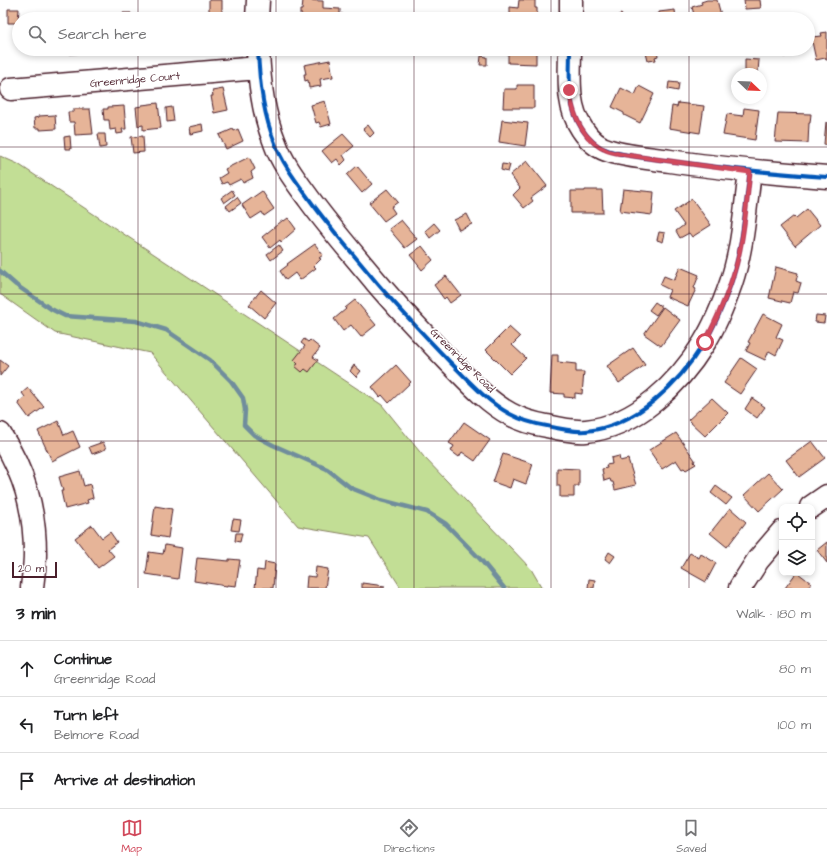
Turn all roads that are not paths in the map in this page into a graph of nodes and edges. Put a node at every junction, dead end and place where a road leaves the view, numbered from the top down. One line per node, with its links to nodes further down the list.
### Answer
1 (258, 0): 3 (street)
2 (571, 0): 4 (street)
3 (257, 12)
4 (571, 12)
5 (570, 56): 8 (street)
6 (258, 58): 7 (street, Greenridge Court); 8 (street, Greenridge Road)
7 (11, 89)
8 (750, 172): 9 (street)
9 (827, 177)
10 (0, 434): 14 (street)
11 (827, 496): 12 (street)
12 (815, 505)
13 (779, 536): 15 (street)
14 (32, 588)
15 (740, 588)

